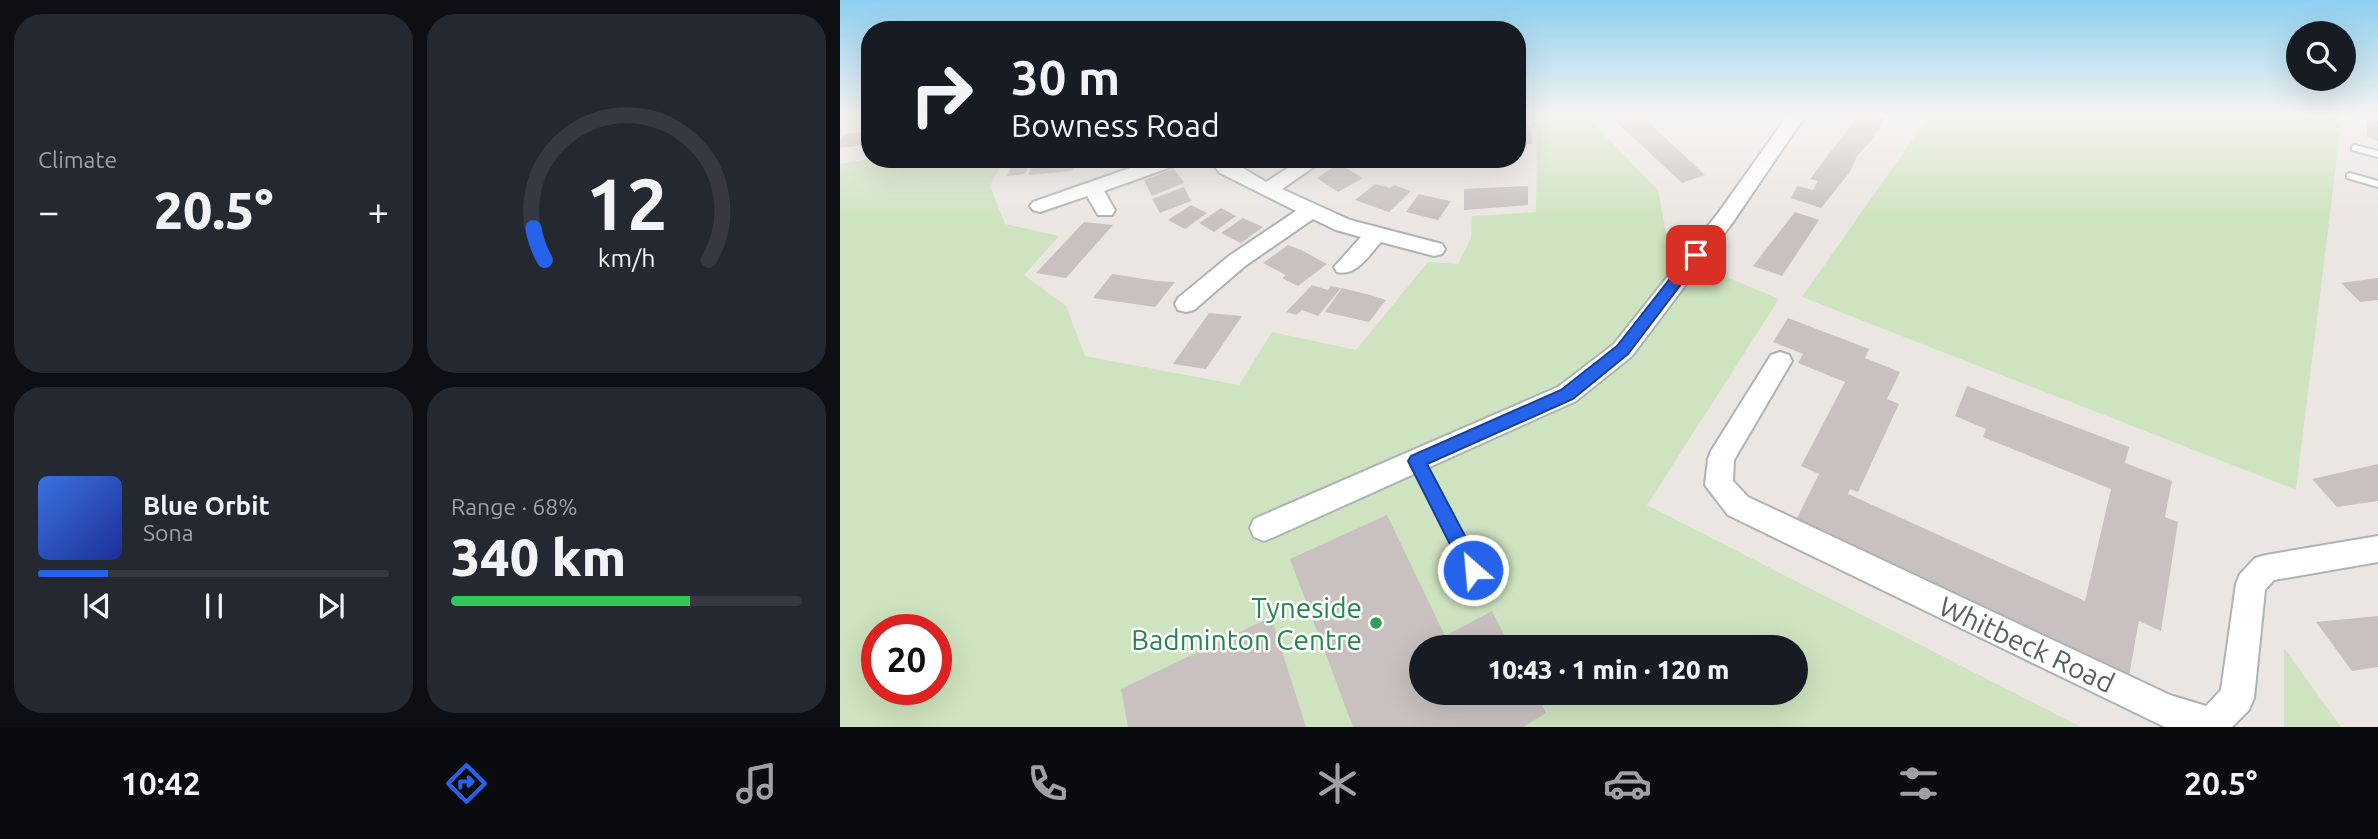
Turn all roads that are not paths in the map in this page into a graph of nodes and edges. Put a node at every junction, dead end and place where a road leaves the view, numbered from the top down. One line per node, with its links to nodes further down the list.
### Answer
1 (1772, 150): 17 (street)
2 (1149, 168): 7 (street)
3 (1226, 168): 8 (street)
4 (1302, 168): 8 (street)
5 (2350, 176): 6 (lane)
6 (2378, 184)
7 (1092, 188): 9 (street); 10 (street)
8 (1267, 190): 11 (street)
9 (1041, 206)
10 (1105, 210)
11 (1311, 211): 12 (street); 15 (street)
12 (1376, 234): 13 (street); 14 (street)
13 (1434, 248)
14 (1345, 267)
15 (1186, 304)
16 (1780, 361): 19 (street, Whitbeck Road)
17 (1417, 461): 18 (street); 20 (lane)
18 (1265, 528)
19 (2378, 549)
20 (1484, 592)

